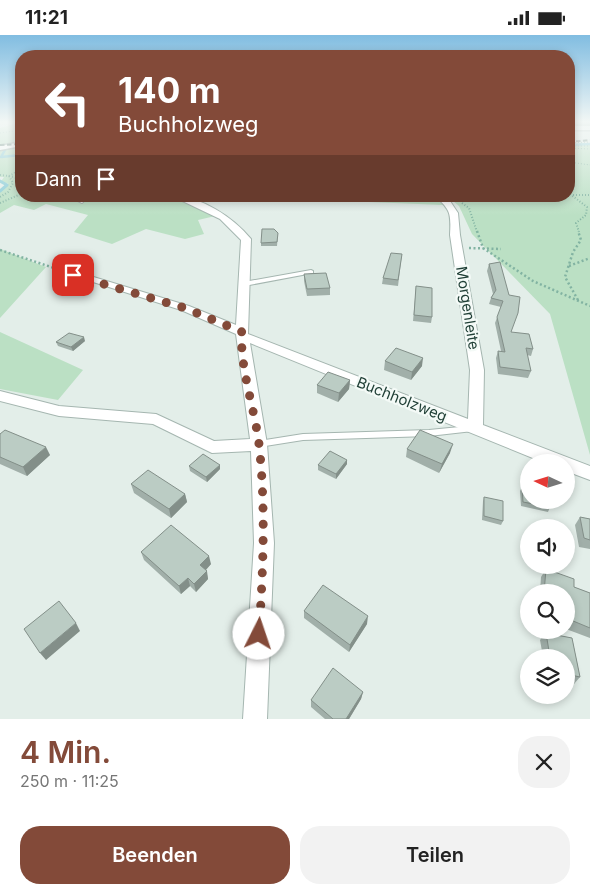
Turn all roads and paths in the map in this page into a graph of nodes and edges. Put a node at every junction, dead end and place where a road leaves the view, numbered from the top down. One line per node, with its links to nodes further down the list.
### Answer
1 (575, 163): 2 (path)
2 (590, 165)
3 (15, 172): 5 (path)
4 (0, 175): 5 (path)
5 (8, 176): 6 (path); 9 (path)
6 (15, 178)
7 (575, 195): 8 (path)
8 (590, 195)
9 (0, 197)
10 (15, 197): 15 (path)
11 (575, 198): 21 (path)
12 (189, 202): 24 (street)
13 (447, 202): 16 (street, Morgenleite)
14 (461, 202): 17 (path)
15 (0, 203)
16 (458, 247): 17 (path); 29 (street, Morgenleite)
17 (483, 248): 18 (path); 25 (path)
18 (500, 249)
19 (0, 250): 23 (path)
20 (590, 258): 21 (path)
21 (568, 267): 25 (path)
22 (311, 272): 24 (lane)
23 (73, 275): 27 (street, Buchholzweg)
24 (244, 284): 27 (street)
25 (579, 301): 26 (path)
26 (590, 306)
27 (242, 334): 29 (street, Buchholzweg); 30 (street)
28 (0, 396): 30 (street)
29 (475, 428): 30 (lane); 31 (street, Buchholzweg)
30 (259, 444): 34 (street)
31 (542, 454)
32 (575, 467): 33 (street, Buchholzweg)
33 (590, 473)
34 (255, 719)

